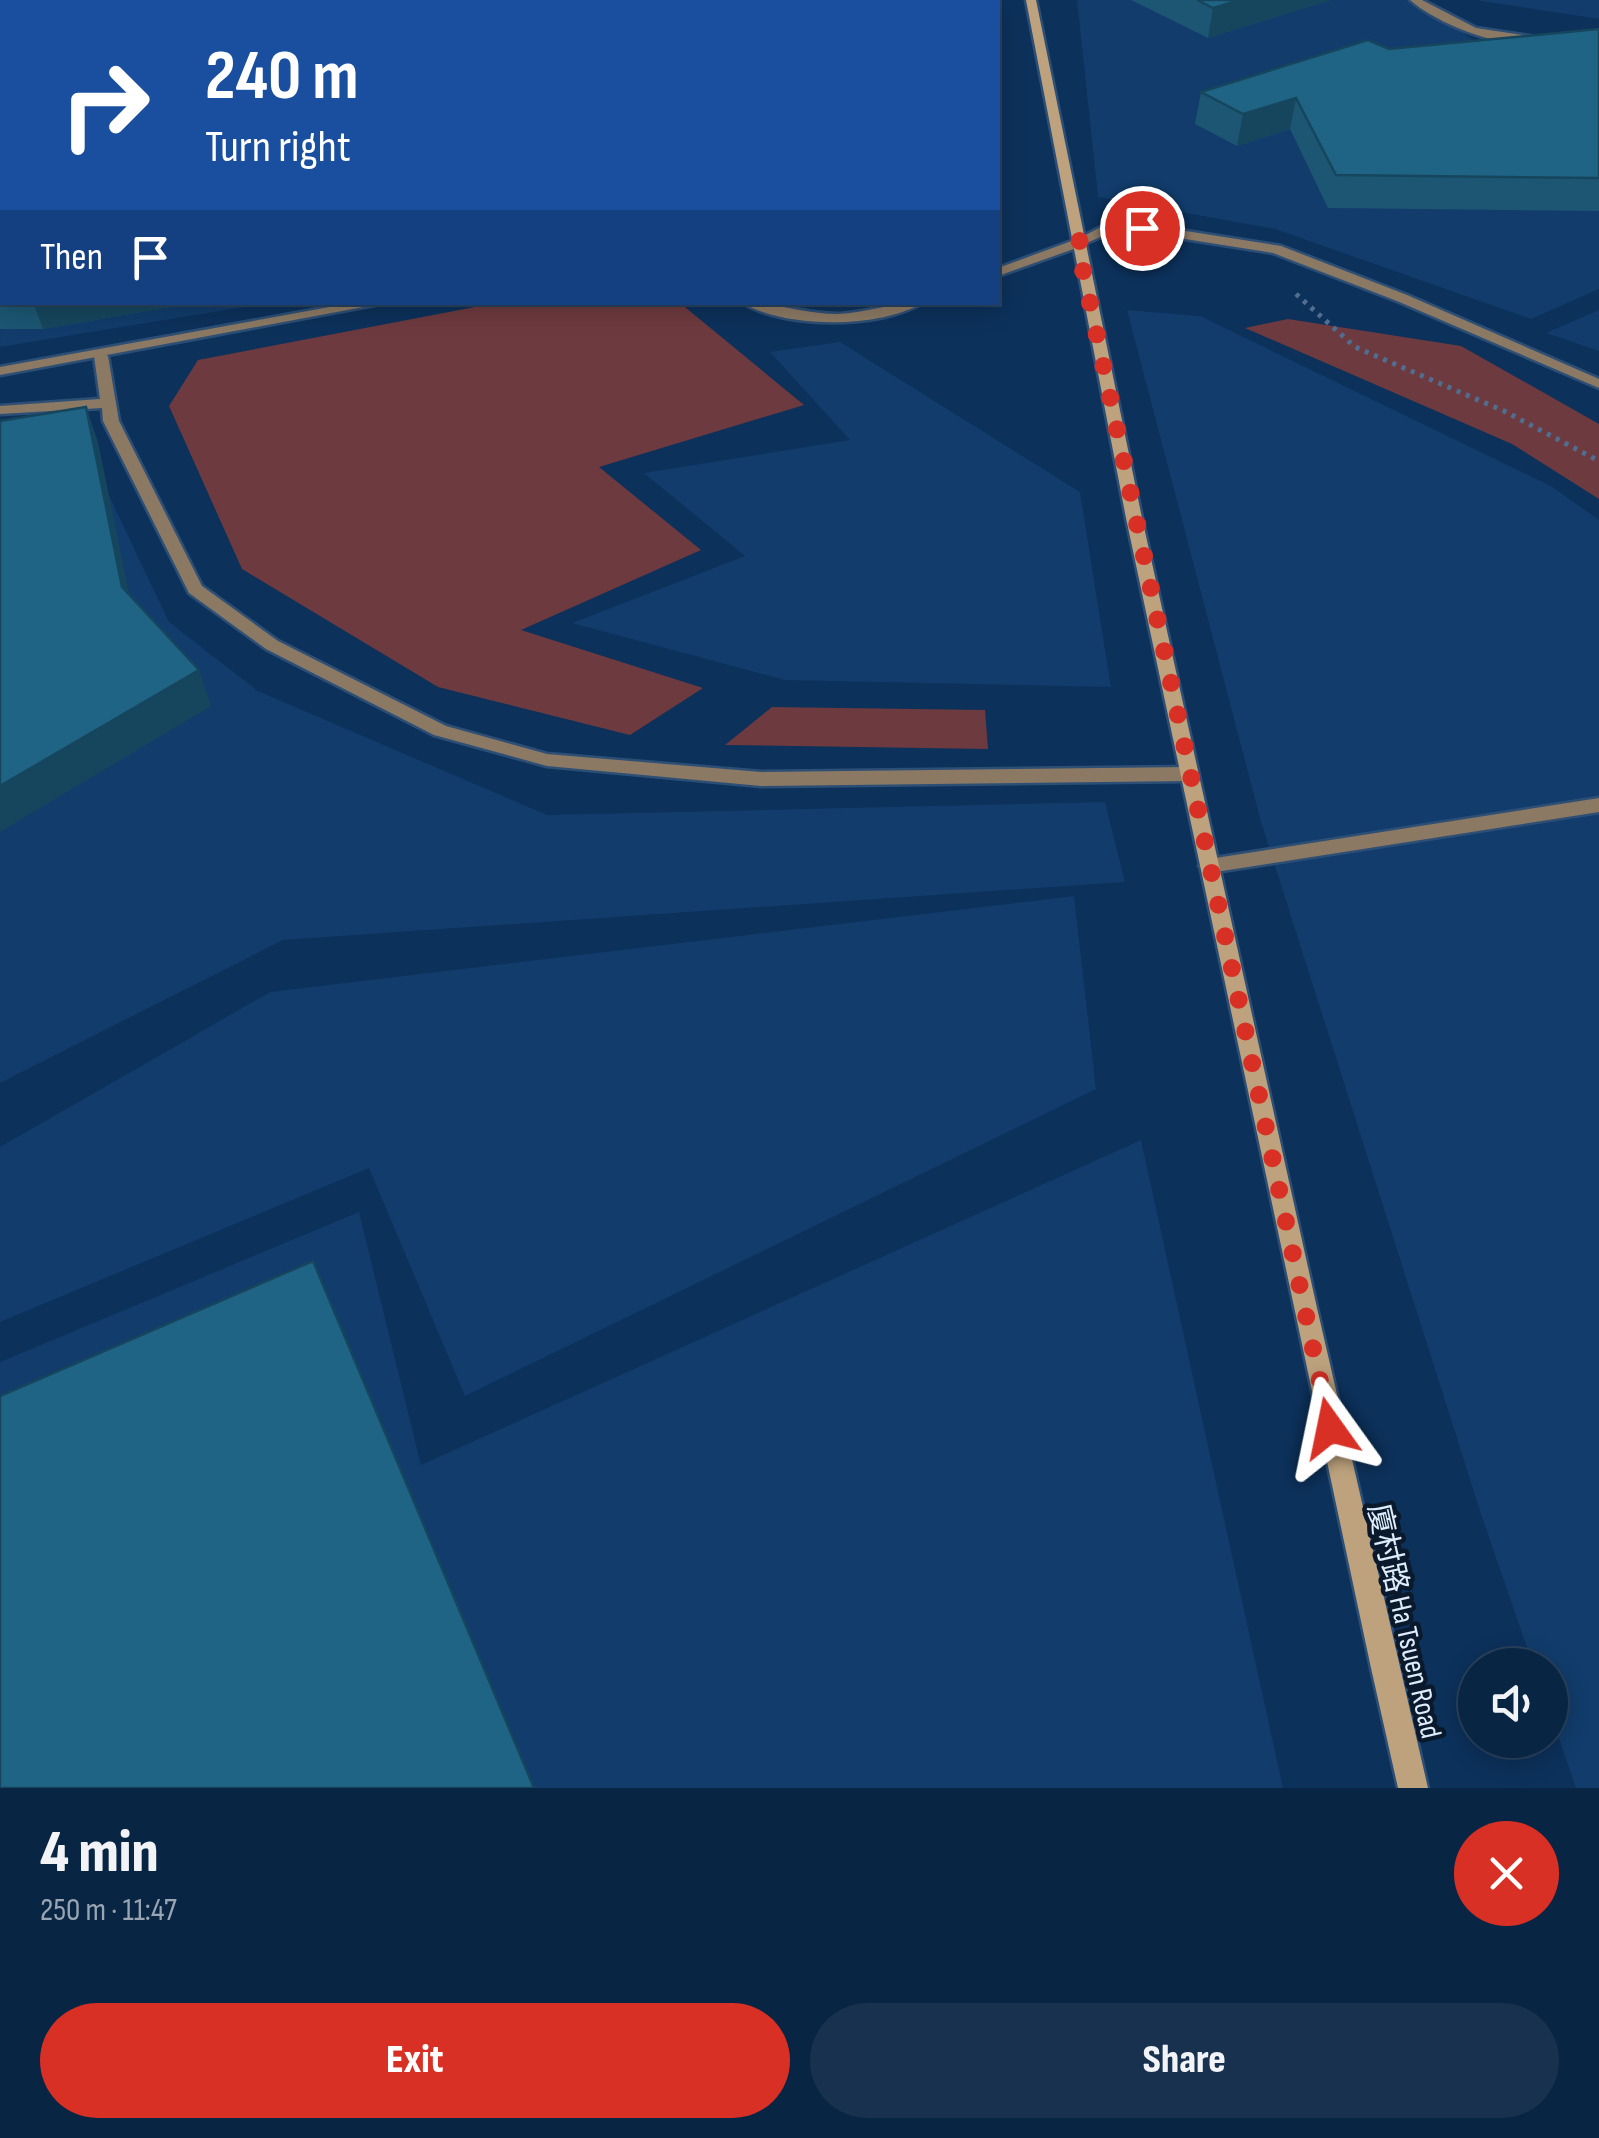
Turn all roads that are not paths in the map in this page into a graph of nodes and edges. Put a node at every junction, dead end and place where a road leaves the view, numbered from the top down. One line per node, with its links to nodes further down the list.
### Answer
1 (1031, 0): 4 (street, 廈村路 Ha Tsuen Road)
2 (1415, 0): 3 (street)
3 (1553, 37)
4 (1077, 242): 5 (street); 11 (street); 14 (street, 廈村路 Ha Tsuen Road)
5 (1000, 271)
6 (367, 305): 9 (street)
7 (756, 305): 8 (street)
8 (907, 305)
9 (101, 356): 10 (street); 12 (street)
10 (0, 371)
11 (1599, 384)
12 (108, 404): 13 (street); 14 (street)
13 (0, 410)
14 (1190, 774): 16 (street, 廈村路 Ha Tsuen Road)
15 (1599, 805): 16 (street)
16 (1209, 866): 17 (street, 廈村路 Ha Tsuen Road)
17 (1413, 1788)

